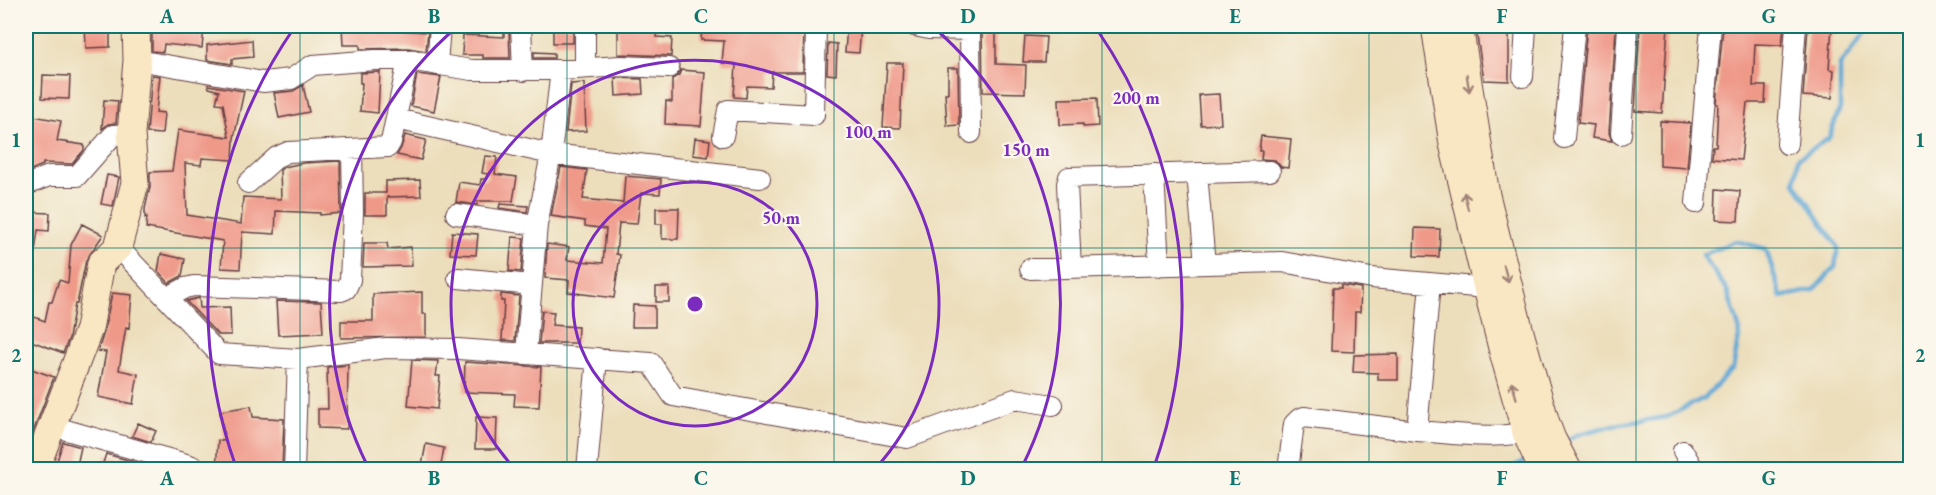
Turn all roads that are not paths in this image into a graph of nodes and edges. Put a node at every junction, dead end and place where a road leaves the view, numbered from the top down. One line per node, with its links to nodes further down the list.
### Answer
1 (136, 26): 15 (main road)
2 (440, 26): 17 (street)
3 (521, 26): 20 (street)
4 (585, 26): 18 (street)
5 (816, 26): 27 (street)
6 (914, 26): 14 (street)
7 (1435, 26): 49 (main road, one-way to 7)
8 (1459, 26): 57 (main road, one-way to 57)
9 (1526, 26): 22 (street)
10 (1575, 26): 28 (street)
11 (1628, 26): 26 (street)
12 (1711, 26): 38 (street)
13 (1796, 26): 29 (street)
14 (970, 28): 24 (street)
15 (137, 60): 16 (street); 25 (main road)
16 (408, 60): 17 (street); 23 (street)
17 (437, 65): 20 (street)
18 (585, 68): 19 (street); 21 (street)
19 (669, 68)
20 (523, 70): 21 (street)
21 (561, 70): 31 (street)
22 (1523, 77)
23 (396, 119): 30 (street); 31 (street)
24 (971, 132)
25 (131, 134): 37 (street); 41 (main road)
26 (1621, 134)
27 (723, 136)
28 (1564, 138)
29 (1786, 144)
30 (352, 149): 36 (street); 50 (street)
31 (551, 154): 35 (street); 40 (street)
32 (1270, 171): 33 (street)
33 (1197, 173): 34 (street); 42 (street)
34 (1154, 174): 43 (street); 44 (street)
35 (760, 178)
36 (248, 183)
37 (26, 185)
38 (1696, 203)
39 (456, 214): 40 (street)
40 (537, 225): 48 (street)
41 (118, 247): 50 (street); 55 (main road)
42 (1205, 264): 43 (street); 47 (street)
43 (1160, 266): 44 (street)
44 (1071, 268): 45 (street)
45 (1030, 269)
46 (458, 278): 48 (street)
47 (1430, 283): 49 (street); 56 (street)
48 (532, 285): 51 (street)
49 (1487, 288): 57 (main road, one-way to 49)
50 (166, 298): 53 (street)
51 (526, 353): 52 (street); 53 (street)
52 (597, 358): 54 (street); 62 (street)
53 (298, 359): 61 (street)
54 (1053, 405)
55 (52, 426): 59 (street); 60 (main road)
56 (1416, 432): 57 (street); 63 (street)
57 (1539, 435): 64 (main road); 65 (main road)
58 (1683, 451): 66 (street)
59 (193, 468)
60 (35, 470)
61 (294, 470)
62 (586, 470)
63 (1288, 470)
64 (1543, 470)
65 (1568, 470)
66 (1694, 470)

